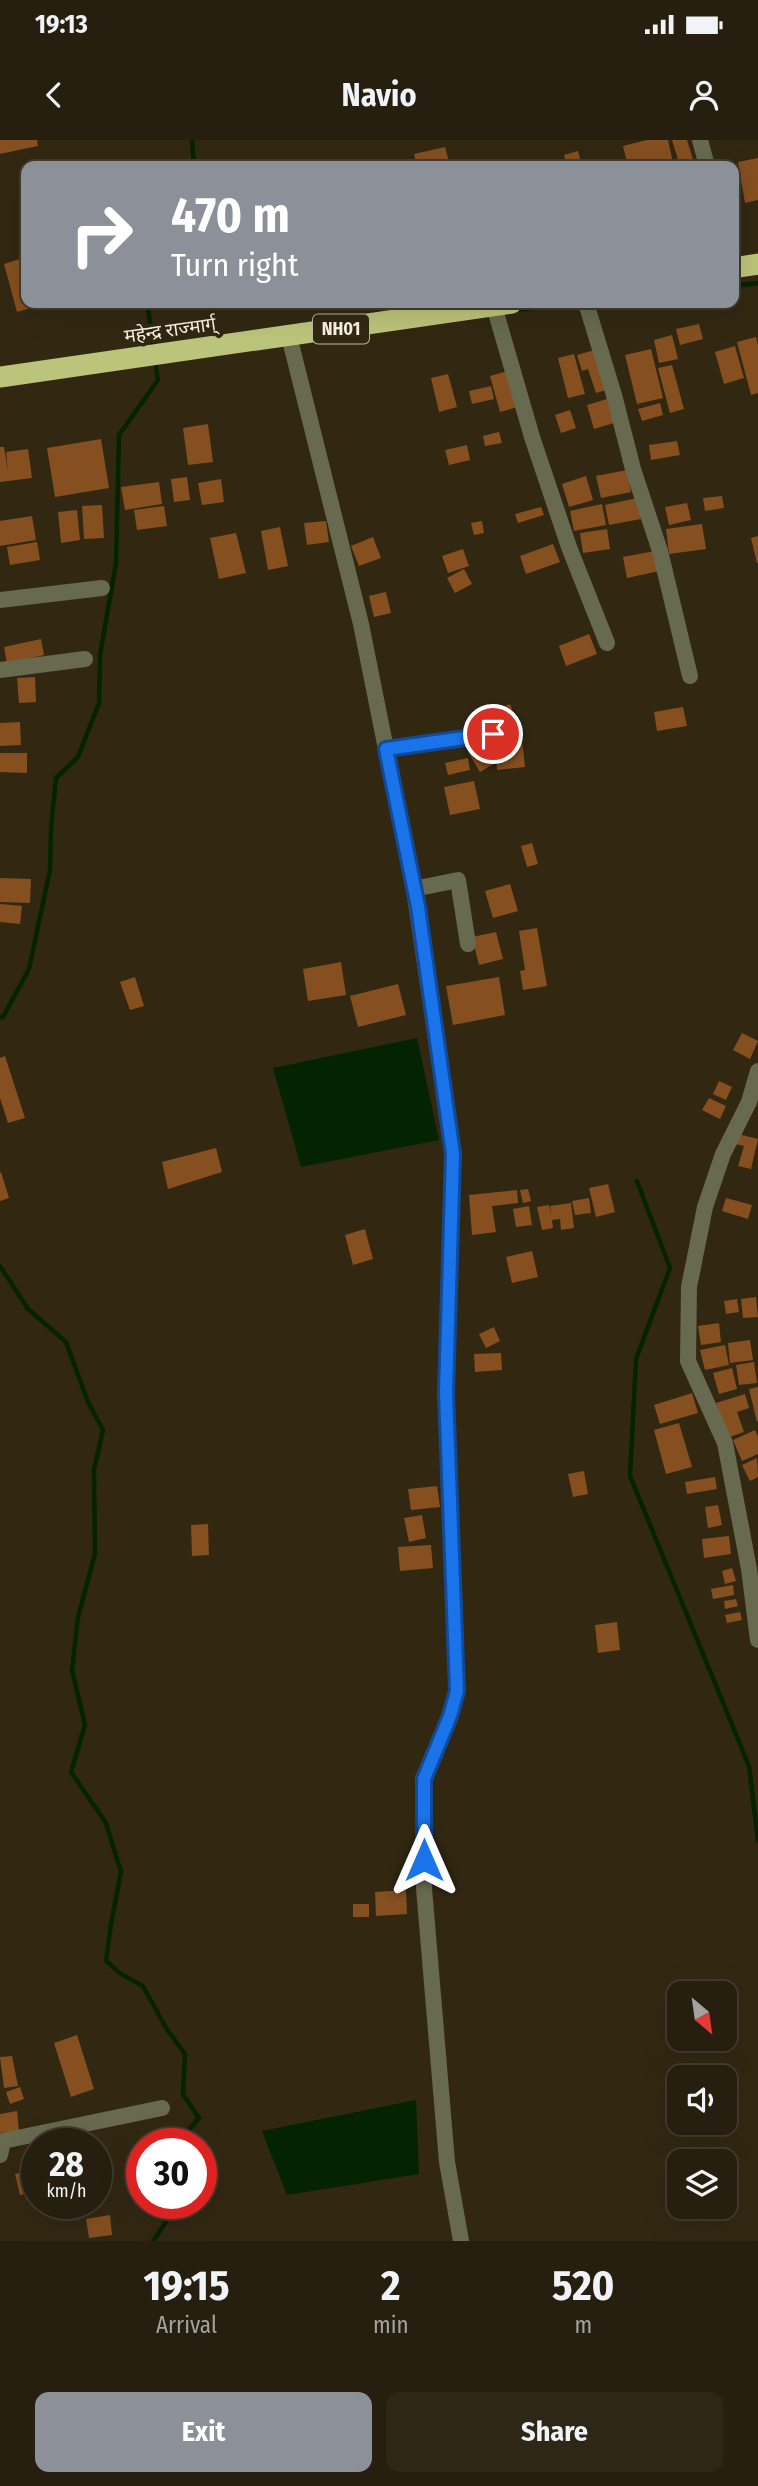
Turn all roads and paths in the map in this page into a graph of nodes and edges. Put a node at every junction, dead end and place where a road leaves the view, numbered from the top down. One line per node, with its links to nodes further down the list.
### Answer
1 (700, 140): 2 (street)
2 (706, 161)
3 (758, 264): 4 (highway)
4 (739, 267)
5 (476, 308): 8 (highway, महेन्द्र राज्मार्ग् / NH01)
6 (504, 308): 12 (street)
7 (588, 308): 15 (street)
8 (289, 336): 9 (highway, महेन्द्र राज्मार्ग् / NH01); 17 (street)
9 (0, 377)
10 (102, 588): 11 (street)
11 (0, 600)
12 (607, 643)
13 (85, 659): 14 (street)
14 (0, 670)
15 (690, 676)
16 (493, 734): 17 (street)
17 (386, 749): 18 (street)
18 (414, 889): 19 (street); 24 (street)
19 (468, 944)
20 (758, 1071): 21 (street)
21 (758, 1640)
22 (162, 2108): 23 (street)
23 (0, 2155)
24 (461, 2241)

